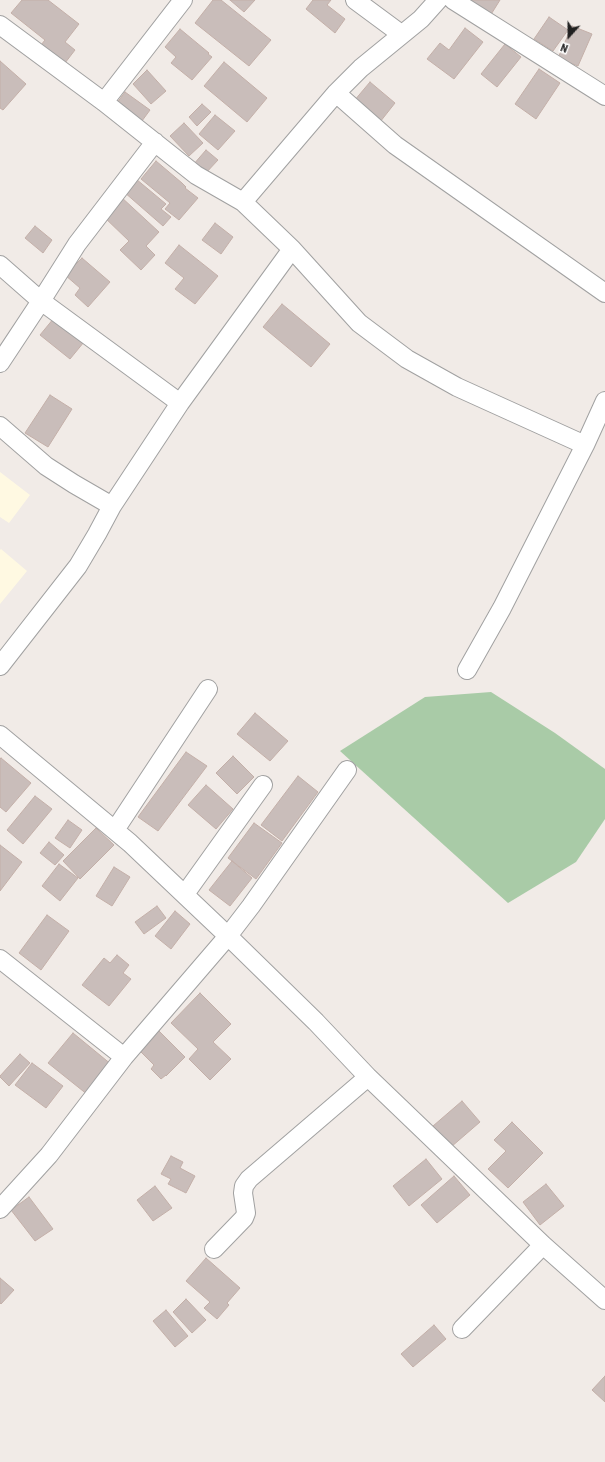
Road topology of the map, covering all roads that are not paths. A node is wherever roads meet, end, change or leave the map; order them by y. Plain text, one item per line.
1 (183, 0) edge
2 (355, 0) edge
3 (438, 0) edge
4 (453, 0) edge
5 (0, 25) edge
6 (401, 34) junction
7 (336, 93) junction
8 (605, 96) edge
9 (104, 102) junction
10 (155, 142) junction
11 (243, 202) junction
12 (292, 249) junction
13 (0, 265) edge
14 (605, 293) edge
15 (41, 301) junction
16 (0, 363) edge
17 (605, 401) edge
18 (180, 403) junction
19 (0, 426) edge
20 (586, 445) junction
21 (112, 506) junction
22 (0, 666) edge
23 (467, 670) dead end
24 (208, 689) dead end
25 (0, 735) edge
26 (347, 770) dead end
27 (263, 785) dead end
28 (115, 830) junction
29 (185, 894) junction
30 (228, 936) junction
31 (0, 959) edge
32 (124, 1057) junction
33 (368, 1077) junction
34 (0, 1209) edge
35 (542, 1245) junction
36 (214, 1249) dead end
37 (605, 1300) edge
38 (462, 1329) dead end

1 - 9 street
2 - 6 street
3 - 6 street
4 - 8 street
5 - 9 street
6 - 7 street
7 - 11 street
7 - 14 street
9 - 10 street
10 - 11 street
10 - 15 street
11 - 12 street
12 - 18 street
12 - 20 street
13 - 15 street
15 - 16 street
15 - 18 street
17 - 20 street
18 - 21 street
19 - 21 street
20 - 23 street
21 - 22 street
24 - 28 street
25 - 28 street
26 - 30 street
27 - 29 street
28 - 29 street
29 - 30 street
30 - 32 street
30 - 33 street
31 - 32 street
32 - 34 street
33 - 35 street
33 - 36 street
35 - 37 street
35 - 38 street

